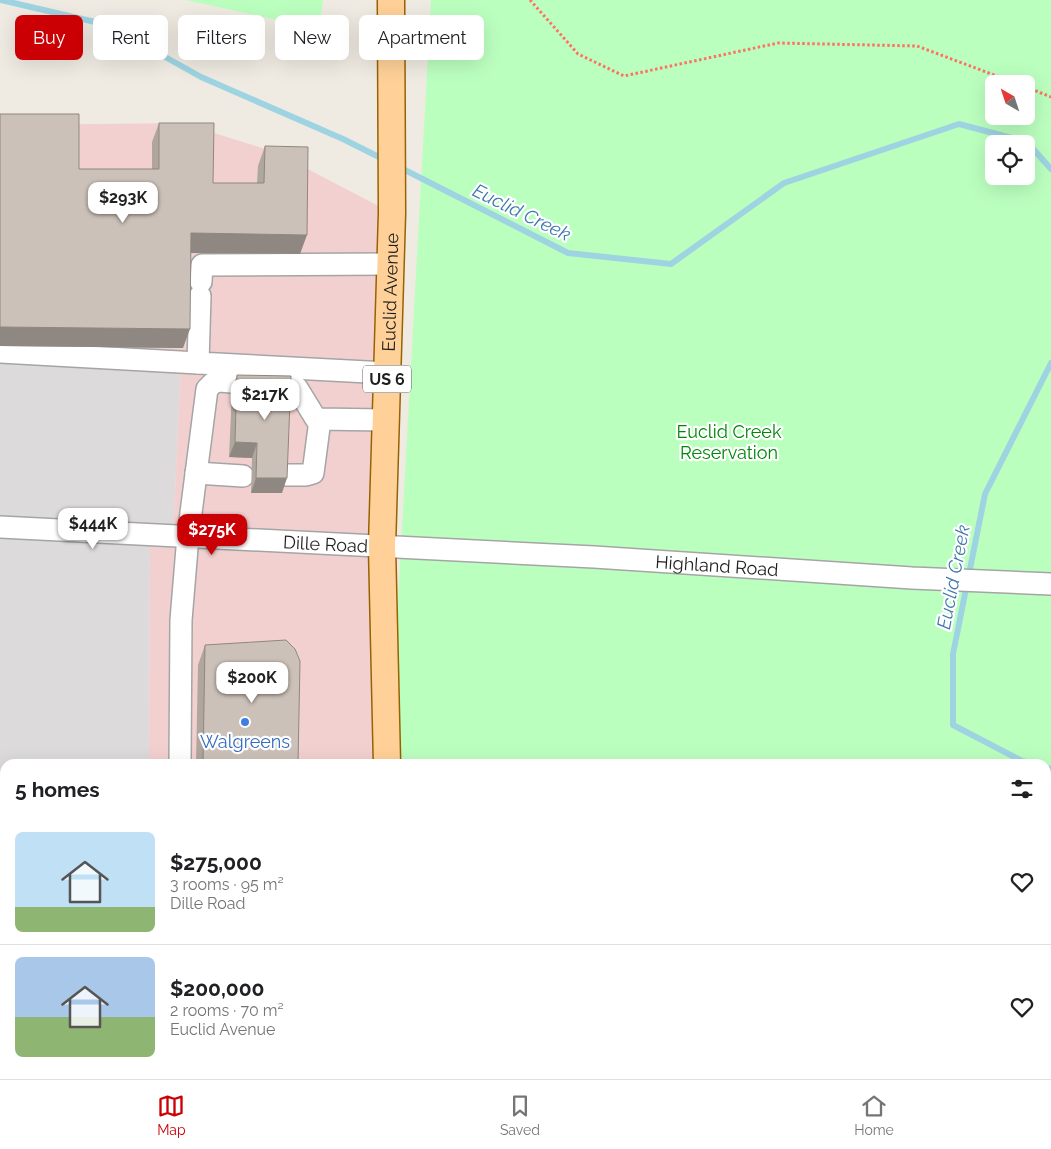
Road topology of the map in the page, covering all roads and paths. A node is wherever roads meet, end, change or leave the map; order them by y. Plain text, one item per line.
1 (391, 0) edge
2 (530, 0) edge
3 (994, 75) edge
4 (1035, 91) edge
5 (1051, 97) edge
6 (391, 264) junction
7 (0, 352) edge
8 (198, 363) junction
9 (387, 373) junction
10 (320, 420) junction
11 (386, 420) junction
12 (196, 473) junction
13 (286, 475) edge
14 (243, 476) dead end
15 (0, 527) edge
16 (188, 536) junction
17 (382, 546) junction
18 (1048, 583) edge
19 (180, 759) edge
20 (387, 759) edge

1 - 6 main road, Euclid Avenue / US 6
2 - 3 path
4 - 5 path
6 - 8 street
6 - 9 main road, Euclid Avenue / US 6
7 - 8 street
8 - 9 street
9 - 11 main road, Euclid Avenue / US 6
10 - 11 street
10 - 12 street
10 - 13 street
11 - 17 main road, Euclid Avenue / US 6
12 - 14 street
12 - 16 street
15 - 16 street, Dille Road
16 - 17 street, Dille Road
16 - 19 street
17 - 18 street, Highland Road
17 - 20 main road, Euclid Avenue / US 6

